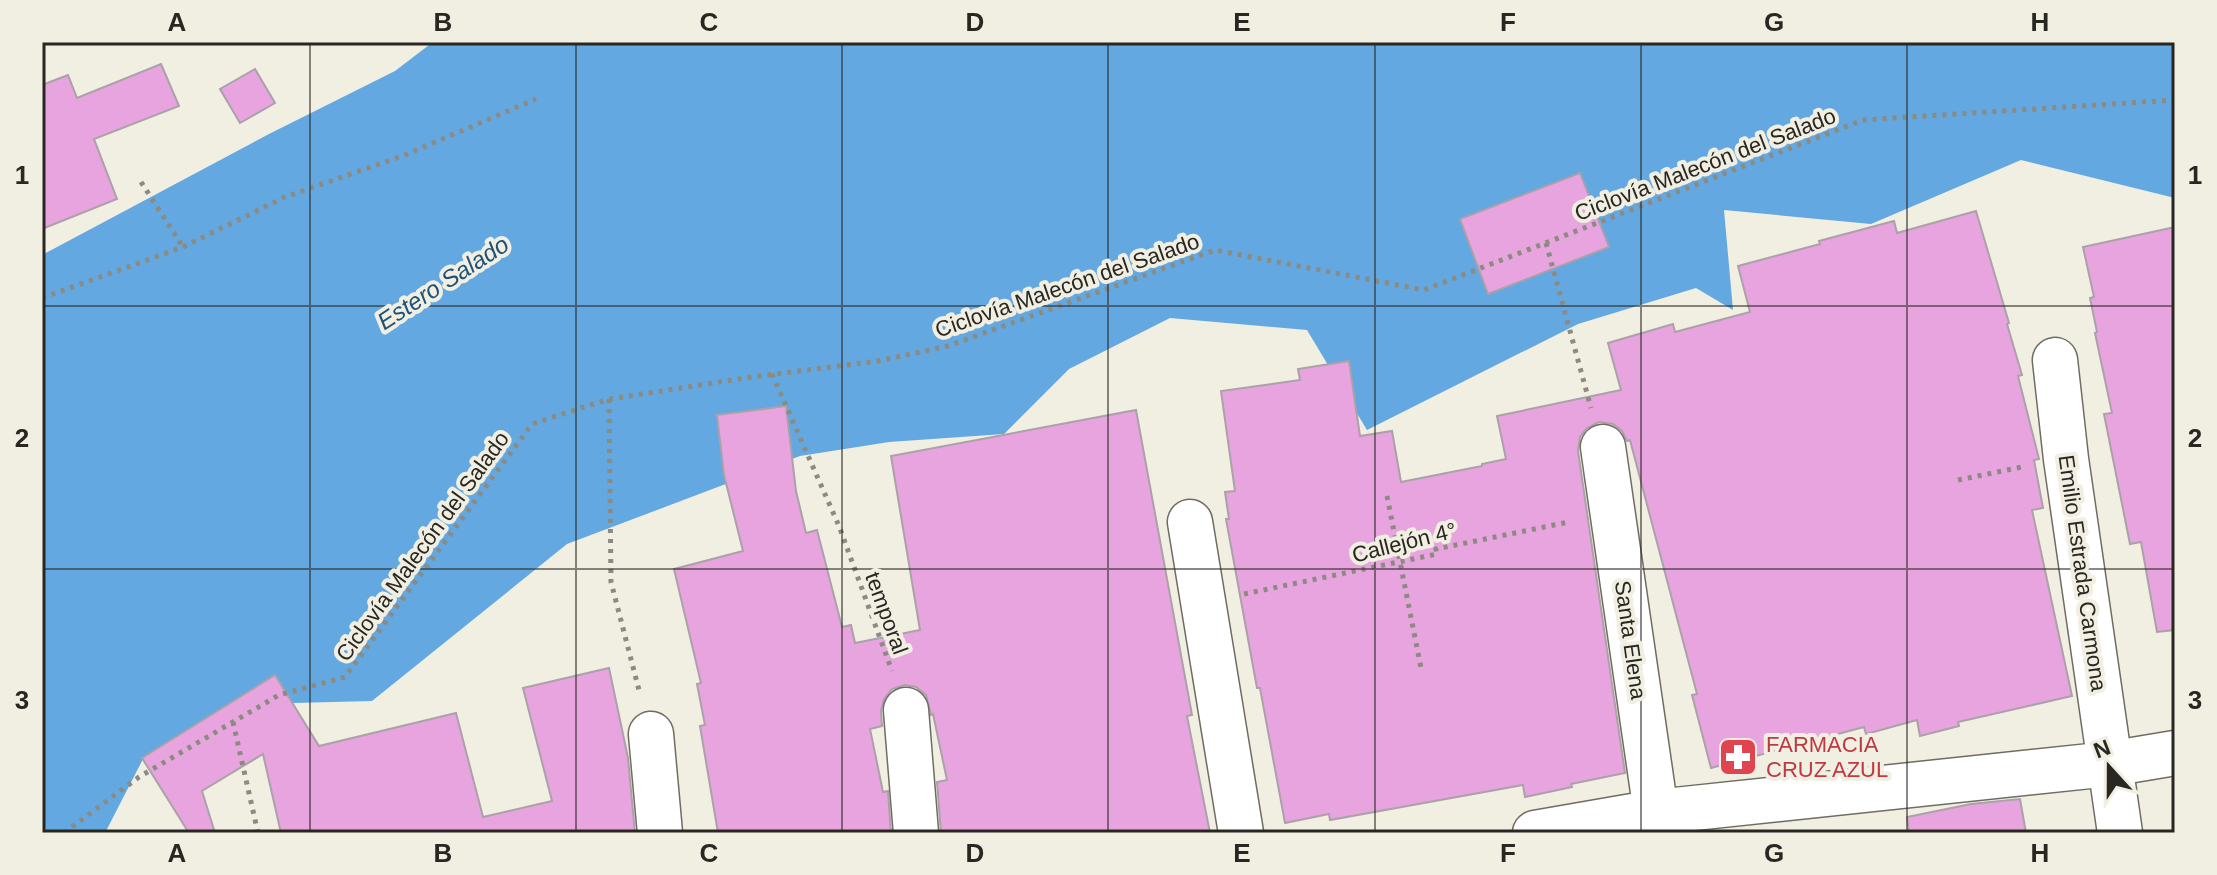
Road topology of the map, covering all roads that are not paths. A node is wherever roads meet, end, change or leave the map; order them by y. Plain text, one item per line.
1 (2055, 360) dead end
2 (1597, 428) road end
3 (1190, 522) dead end
4 (906, 710) road end
5 (651, 734) road end
6 (2175, 753) edge
7 (2109, 764) junction
8 (1657, 823) edge
9 (660, 833) edge
10 (916, 833) edge
11 (1241, 833) edge
12 (1535, 833) edge
13 (2120, 833) edge

1 - 7 street, Emilio Estrada Carmona
2 - 8 street, Santa Elena
3 - 11 street
4 - 10 street
5 - 9 street
6 - 7 street
7 - 8 street
7 - 13 street, Emilio Estrada Carmona
8 - 12 street

